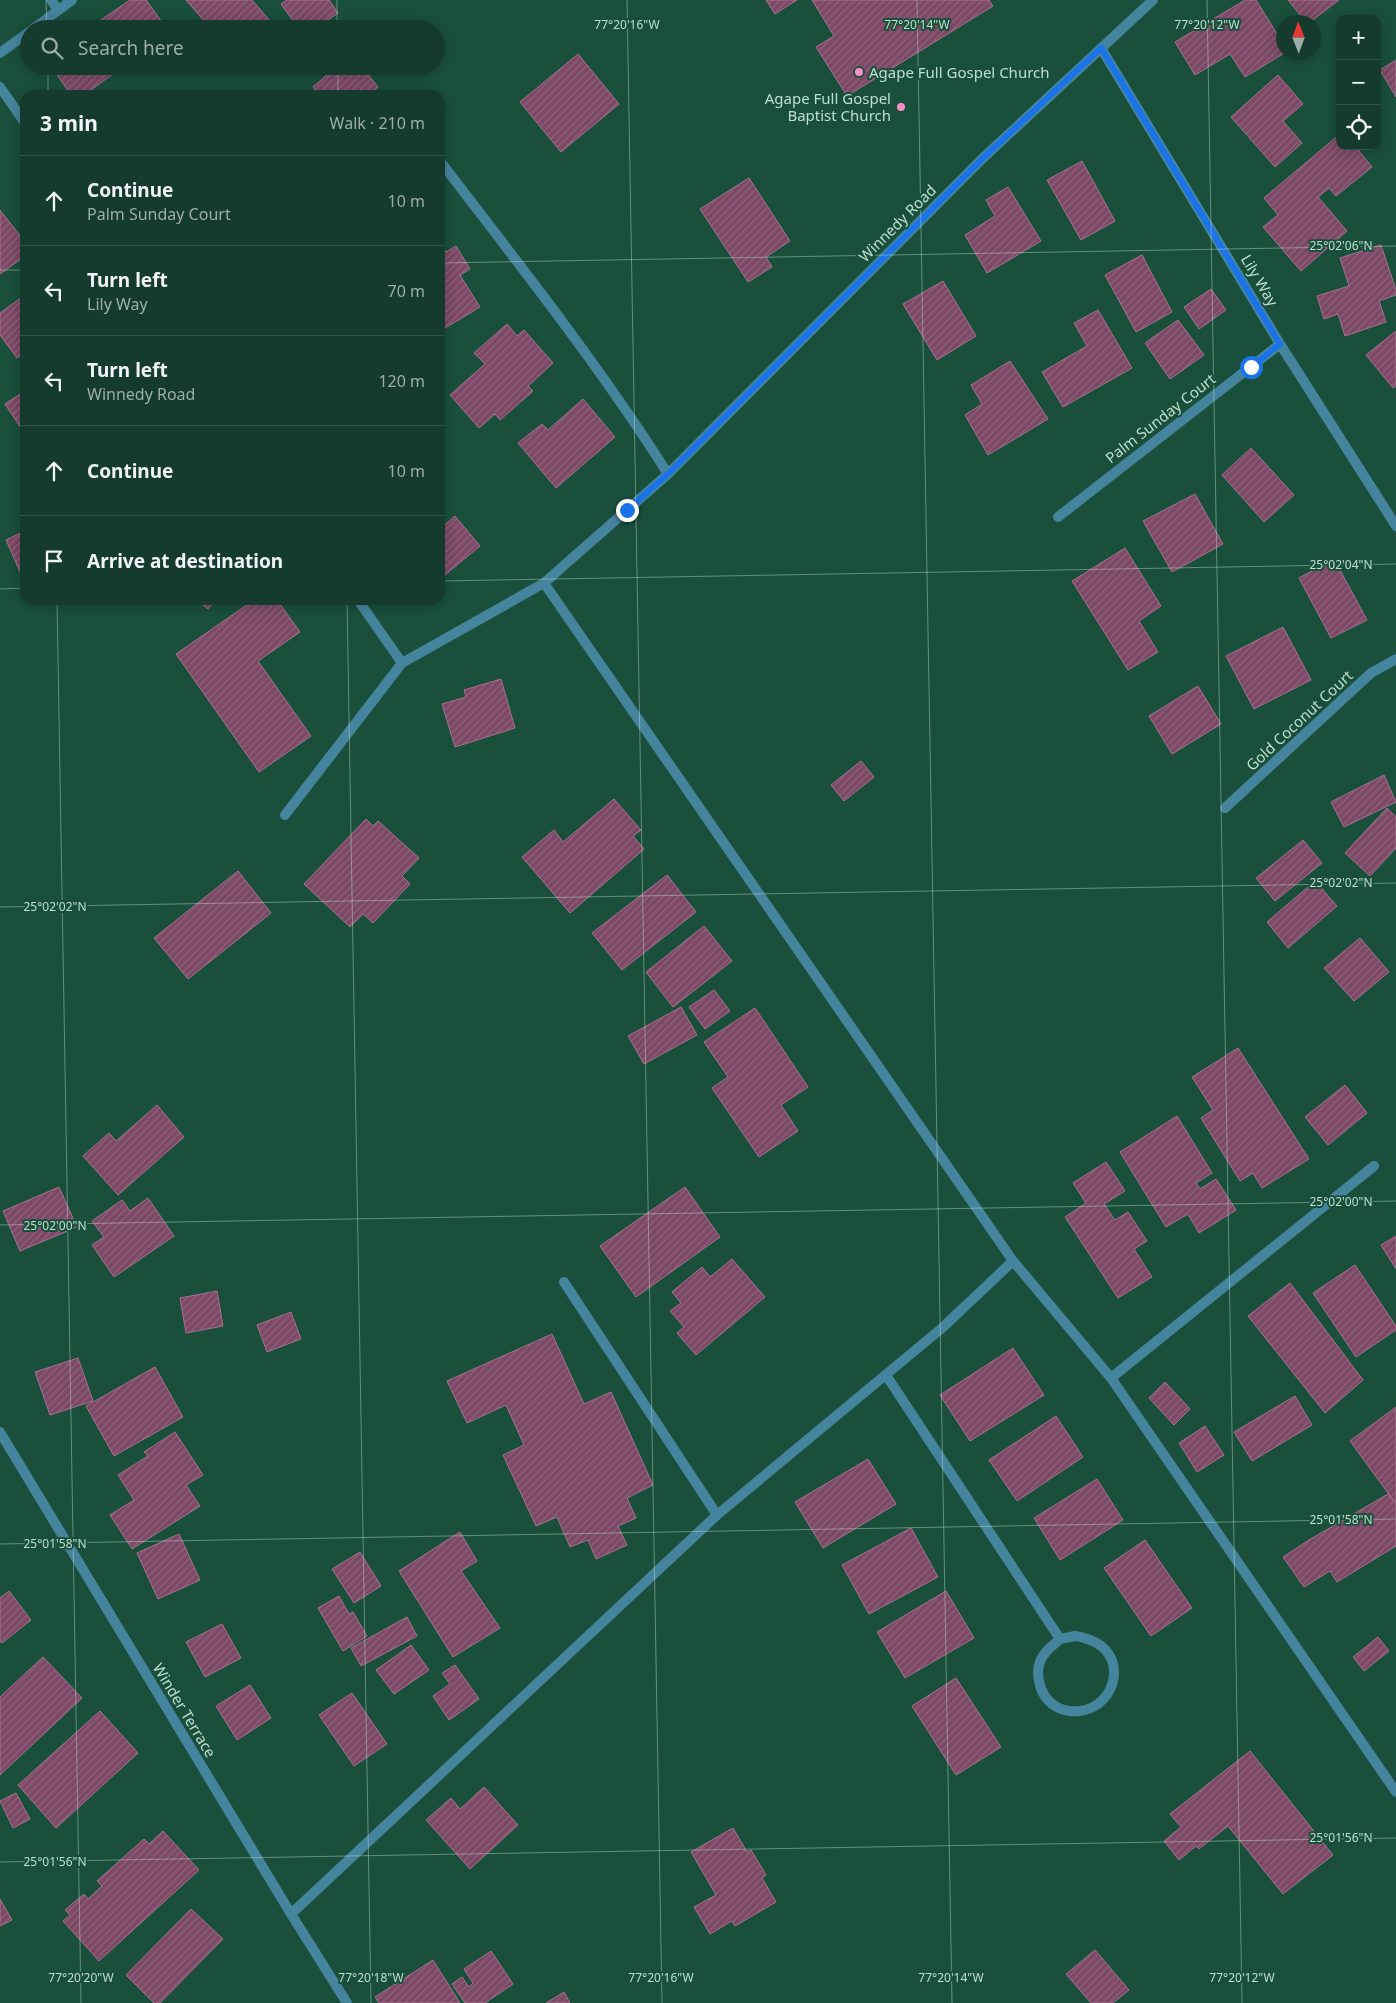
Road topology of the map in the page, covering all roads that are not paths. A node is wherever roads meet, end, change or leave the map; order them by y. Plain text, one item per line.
1 (50, 0) edge
2 (72, 0) edge
3 (1153, 0) edge
4 (58, 10) junction
5 (45, 20) edge
6 (20, 39) edge
7 (1101, 48) junction
8 (0, 53) edge
9 (0, 87) edge
10 (20, 116) edge
11 (445, 168) edge
12 (1280, 344) junction
13 (668, 474) junction
14 (1058, 517) dead end
15 (1396, 526) edge
16 (544, 583) junction
17 (361, 605) edge
18 (1396, 659) edge
19 (402, 663) junction
20 (1225, 808) dead end
21 (285, 815) dead end
22 (1374, 1166) dead end
23 (1013, 1261) junction
24 (564, 1282) dead end
25 (886, 1375) junction
26 (1111, 1378) junction
27 (0, 1432) edge
28 (717, 1515) junction
29 (1060, 1639) junction
30 (1396, 1792) edge
31 (291, 1914) junction
32 (347, 2003) edge

1 - 4 street
2 - 4 street
3 - 7 street, Winnedy Road
4 - 5 street
6 - 8 street
7 - 12 street, Lily Way
7 - 13 street, Winnedy Road
9 - 10 street
11 - 13 street
12 - 14 street, Palm Sunday Court
12 - 15 street, Lily Way
13 - 16 street, Winnedy Road
16 - 19 street, Winnedy Road
16 - 23 street
17 - 19 street
18 - 20 street, Gold Coconut Court
19 - 21 street
22 - 26 street
23 - 25 street
23 - 26 street
24 - 28 street
25 - 28 street
25 - 29 street
26 - 30 street
27 - 31 street, Winder Terrace
28 - 31 street
29 - 29 street
31 - 32 street, Winder Terrace

